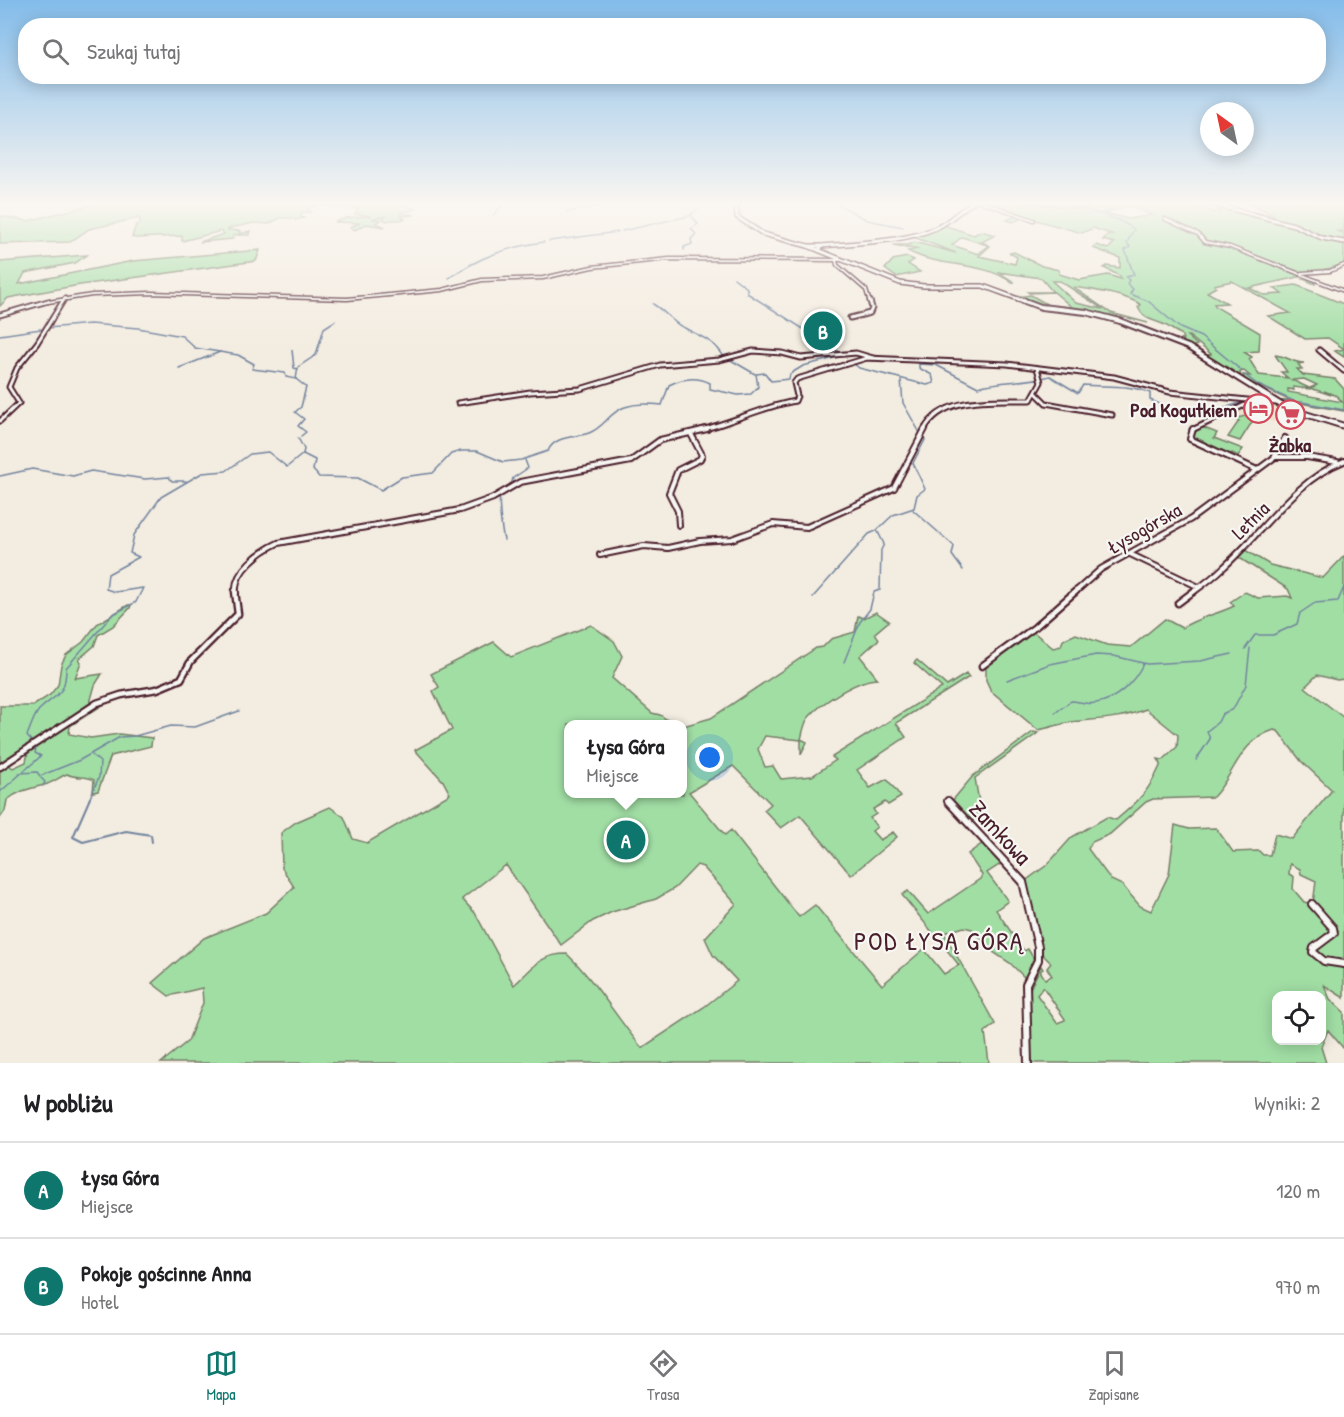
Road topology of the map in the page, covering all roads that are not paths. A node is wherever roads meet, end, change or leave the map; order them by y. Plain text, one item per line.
1 (826, 252) edge
2 (1244, 252) edge
3 (838, 260) junction
4 (1344, 265) edge
5 (1301, 273) junction
6 (1344, 291) edge
7 (65, 298) junction
8 (0, 315) edge
9 (850, 318) dead end
10 (1319, 350) dead end
11 (873, 358) junction
12 (1037, 368) junction
13 (1344, 371) edge
14 (1036, 393) junction
15 (1248, 401) junction
16 (1276, 402) junction
17 (458, 403) dead end
18 (1112, 415) dead end
19 (0, 421) edge
20 (1344, 426) edge
21 (691, 434) junction
22 (1285, 438) dead end
23 (1275, 457) junction
24 (1344, 461) edge
25 (1337, 462) junction
26 (1257, 470) junction
27 (679, 525) dead end
28 (1129, 554) junction
29 (600, 555) dead end
30 (1199, 587) junction
31 (1178, 603) dead end
32 (982, 666) dead end
33 (0, 767) edge
34 (948, 801) dead end
35 (1312, 904) dead end
36 (1344, 964) edge
37 (1028, 1063) edge

1 - 3 main road
2 - 5 street
3 - 7 street
3 - 9 street
3 - 16 main road
4 - 5 street
5 - 6 street
7 - 8 street
7 - 19 street
10 - 13 street
11 - 12 street
11 - 17 street
11 - 21 street
12 - 14 street
12 - 15 street
14 - 18 street
14 - 29 street
15 - 16 street
15 - 26 street
16 - 20 main road
21 - 27 street
21 - 33 street
22 - 23 street
23 - 25 street
23 - 26 street, Łysogórska
24 - 25 street, Letnia
25 - 30 street, Letnia
26 - 28 street, Łysogórska
28 - 30 street
28 - 32 street, Łysogórska
30 - 31 street, Letnia
34 - 37 street, Zamkowa
35 - 36 street

